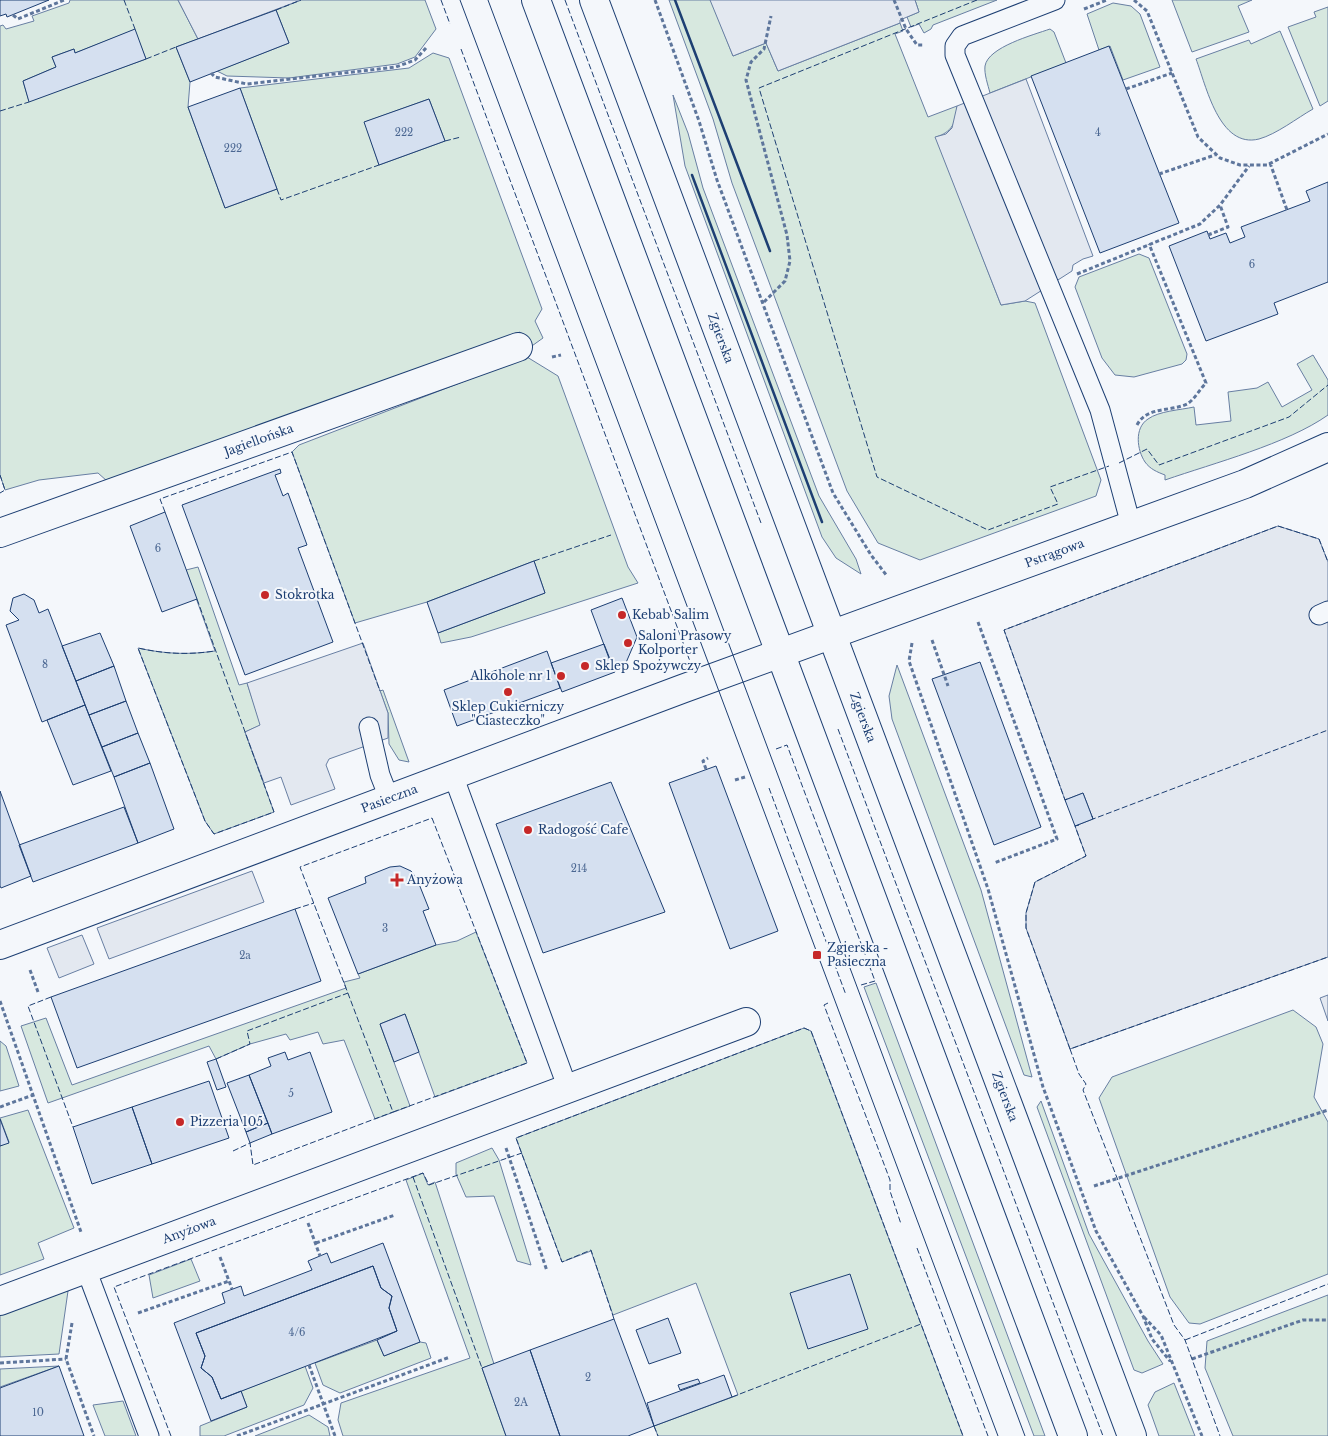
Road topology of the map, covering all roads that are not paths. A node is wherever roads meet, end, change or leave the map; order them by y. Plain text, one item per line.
1 (536, 0) edge
2 (594, 0) edge
3 (1055, 0) edge
4 (518, 347) dead end
5 (1327, 449) edge
6 (1131, 525) junction
7 (0, 533) edge
8 (832, 634) junction
9 (780, 653) junction
10 (368, 727) dead end
11 (453, 775) junction
12 (388, 798) junction
13 (0, 945) edge
14 (746, 1022) dead end
15 (568, 1089) junction
16 (86, 1269) junction
17 (0, 1301) edge
18 (149, 1436) edge
19 (1073, 1436) edge
20 (1132, 1436) edge

1 - 9 main road
2 - 8 main road, Zgierska
3 - 6 lane
4 - 7 main road, Jagiellońska
5 - 6 main road, Pstrągowa
6 - 8 main road, Pstrągowa
8 - 9 main road, Pstrągowa
8 - 20 main road, Zgierska
9 - 11 main road, Pasieczna
9 - 19 main road
10 - 12 lane
11 - 12 main road, Pasieczna
11 - 15 lane
12 - 13 main road, Pasieczna
14 - 15 main road, Anyżowa
15 - 16 main road, Anyżowa
16 - 17 main road, Anyżowa
16 - 18 lane

